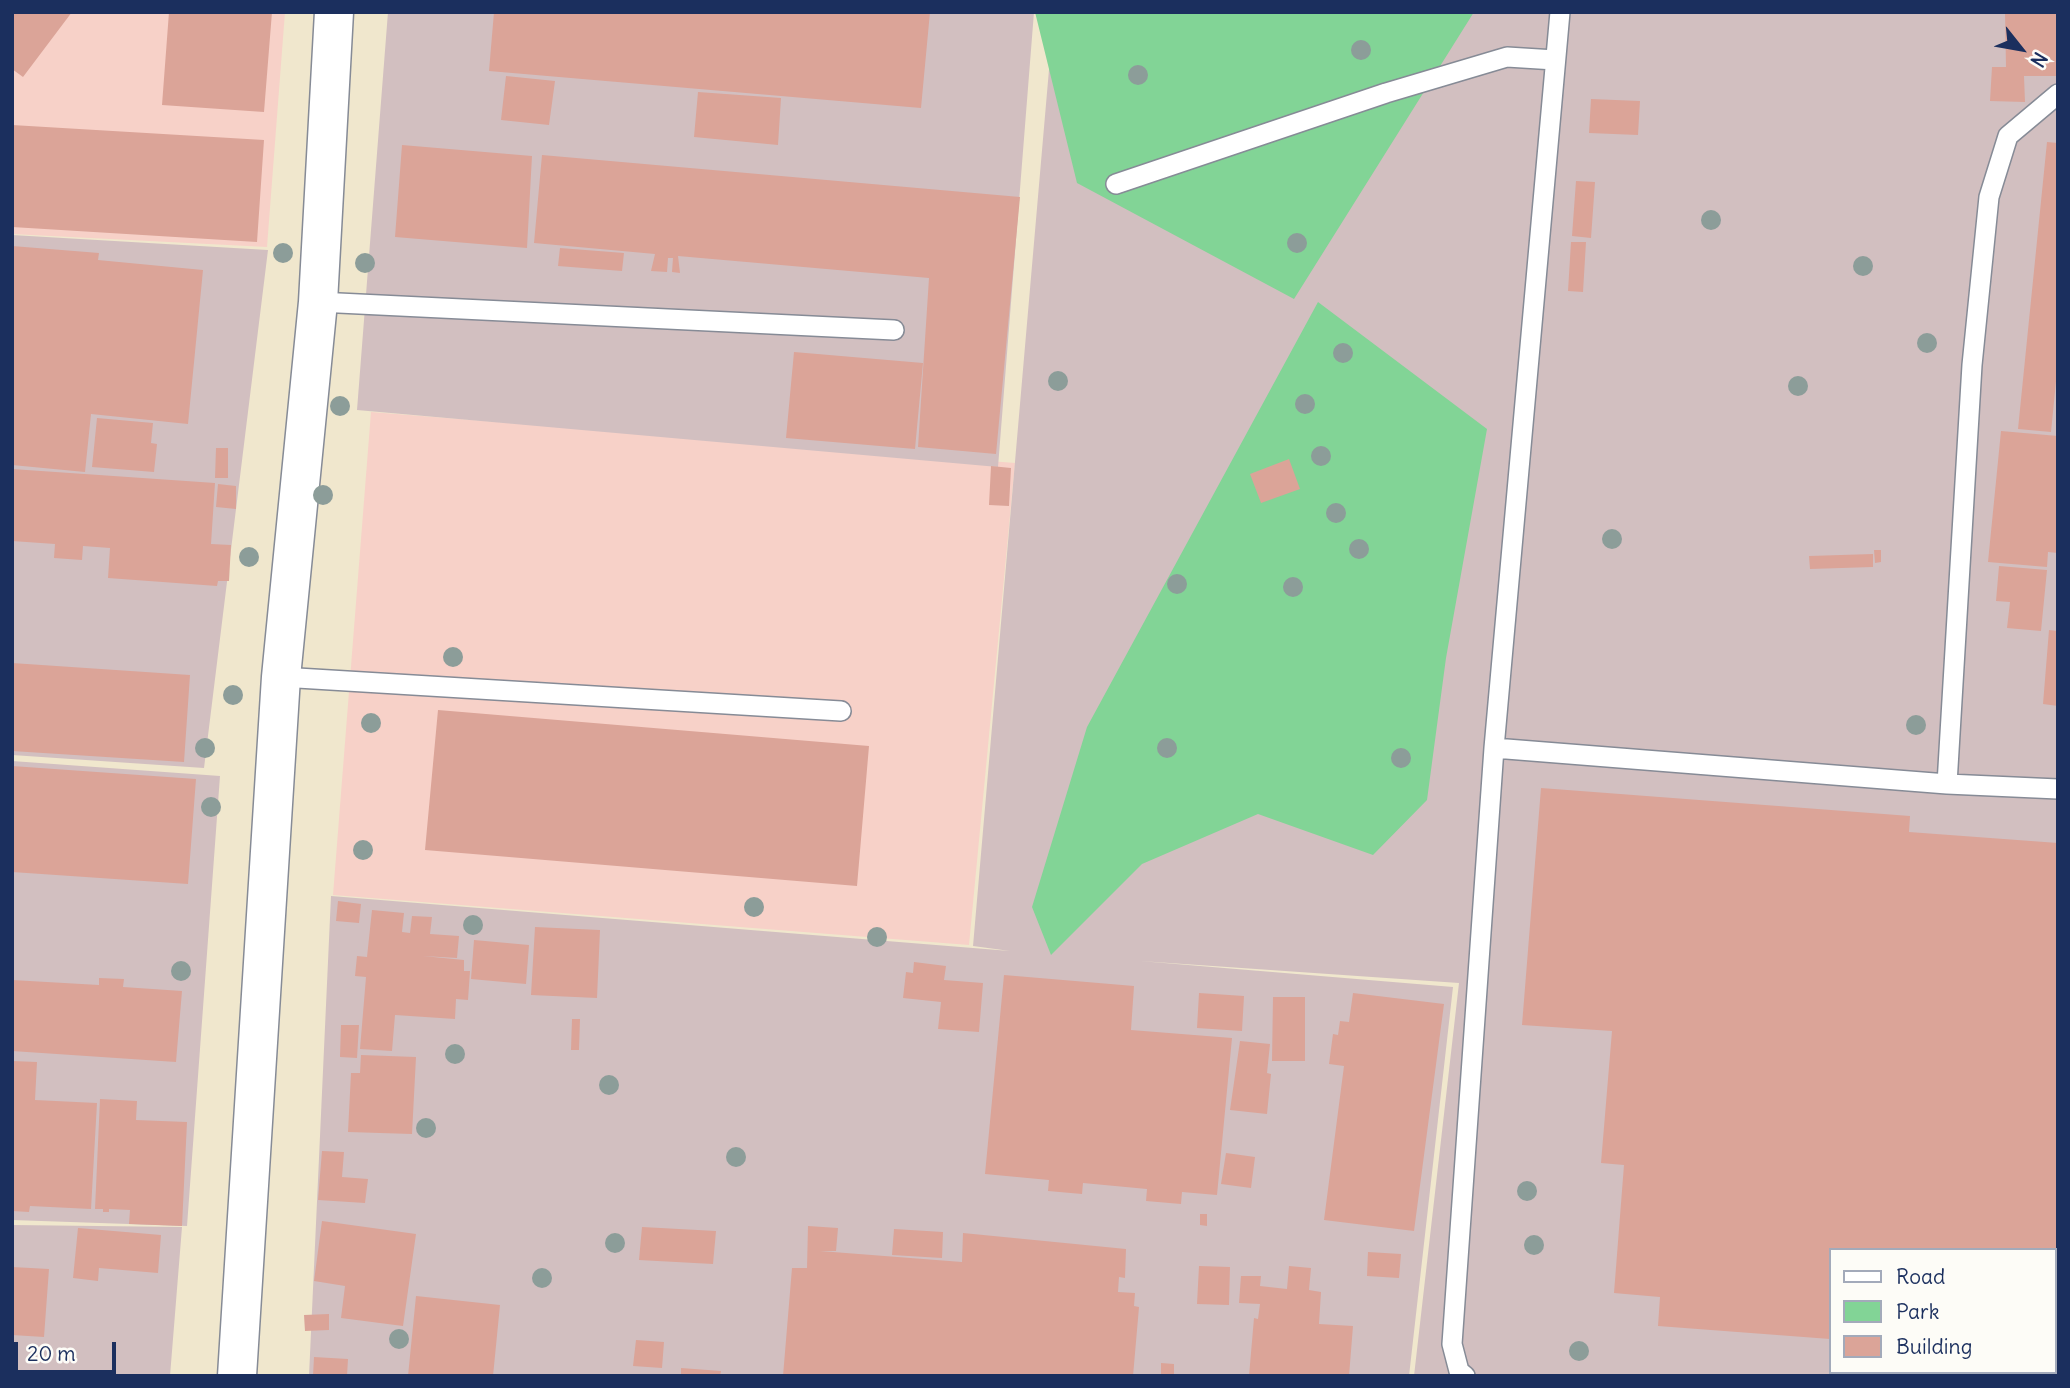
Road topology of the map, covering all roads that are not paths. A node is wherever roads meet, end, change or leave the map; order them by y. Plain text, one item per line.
1 (334, 12) edge
2 (1560, 12) edge
3 (1556, 60) junction
4 (2058, 94) edge
5 (1116, 184) dead end
6 (318, 302) junction
7 (894, 330) dead end
8 (281, 677) junction
9 (841, 711) dead end
10 (1494, 748) junction
11 (1947, 784) junction
12 (2058, 789) edge
13 (237, 1376) edge
14 (1465, 1376) edge

1 - 6 street
2 - 3 lane
3 - 5 lane
3 - 10 lane
4 - 11 lane
6 - 7 lane
6 - 8 street
8 - 9 lane
8 - 13 street
10 - 11 lane
10 - 14 lane
11 - 12 lane

